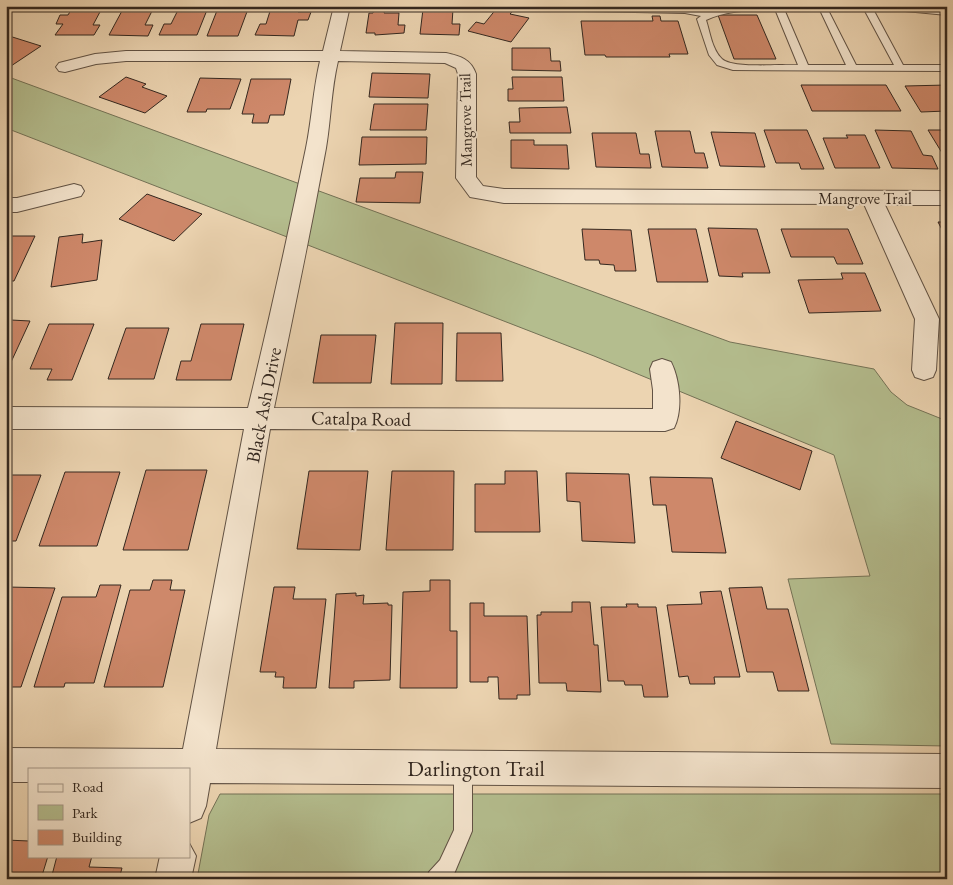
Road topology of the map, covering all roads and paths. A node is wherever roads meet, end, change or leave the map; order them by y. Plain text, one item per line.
1 (342, 6) edge
2 (580, 6) edge
3 (867, 7) edge
4 (779, 8) junction
5 (823, 8) junction
6 (947, 13) edge
7 (708, 14) junction
8 (331, 56) junction
9 (65, 67) dead end
10 (804, 67) junction
11 (852, 67) junction
12 (900, 67) junction
13 (947, 68) edge
14 (74, 192) dead end
15 (947, 198) edge
16 (872, 199) junction
17 (6, 205) edge
18 (662, 369) dead end
19 (924, 370) dead end
20 (259, 417) junction
21 (6, 418) edge
22 (6, 765) edge
23 (198, 766) junction
24 (463, 768) junction
25 (947, 771) edge
26 (190, 802) edge
27 (178, 858) edge
28 (173, 879) edge
29 (436, 879) edge

1 - 8 street, Black Ash Drive
2 - 7 lane
3 - 5 lane
3 - 6 lane
3 - 12 lane
4 - 5 lane
4 - 7 lane
4 - 10 lane
5 - 11 lane
7 - 10 lane
8 - 9 street, Mangrove Trail
8 - 16 street, Mangrove Trail
8 - 20 street, Black Ash Drive
10 - 11 lane
11 - 12 lane
12 - 13 lane
14 - 17 street
15 - 16 street, Mangrove Trail
16 - 19 street
18 - 20 street, Catalpa Road
20 - 21 street, Catalpa Road
20 - 23 street, Black Ash Drive
22 - 23 street, Darlington Trail
23 - 24 street, Darlington Trail
23 - 26 street, Black Ash Drive
24 - 25 street, Darlington Trail
24 - 29 lane
27 - 28 street

